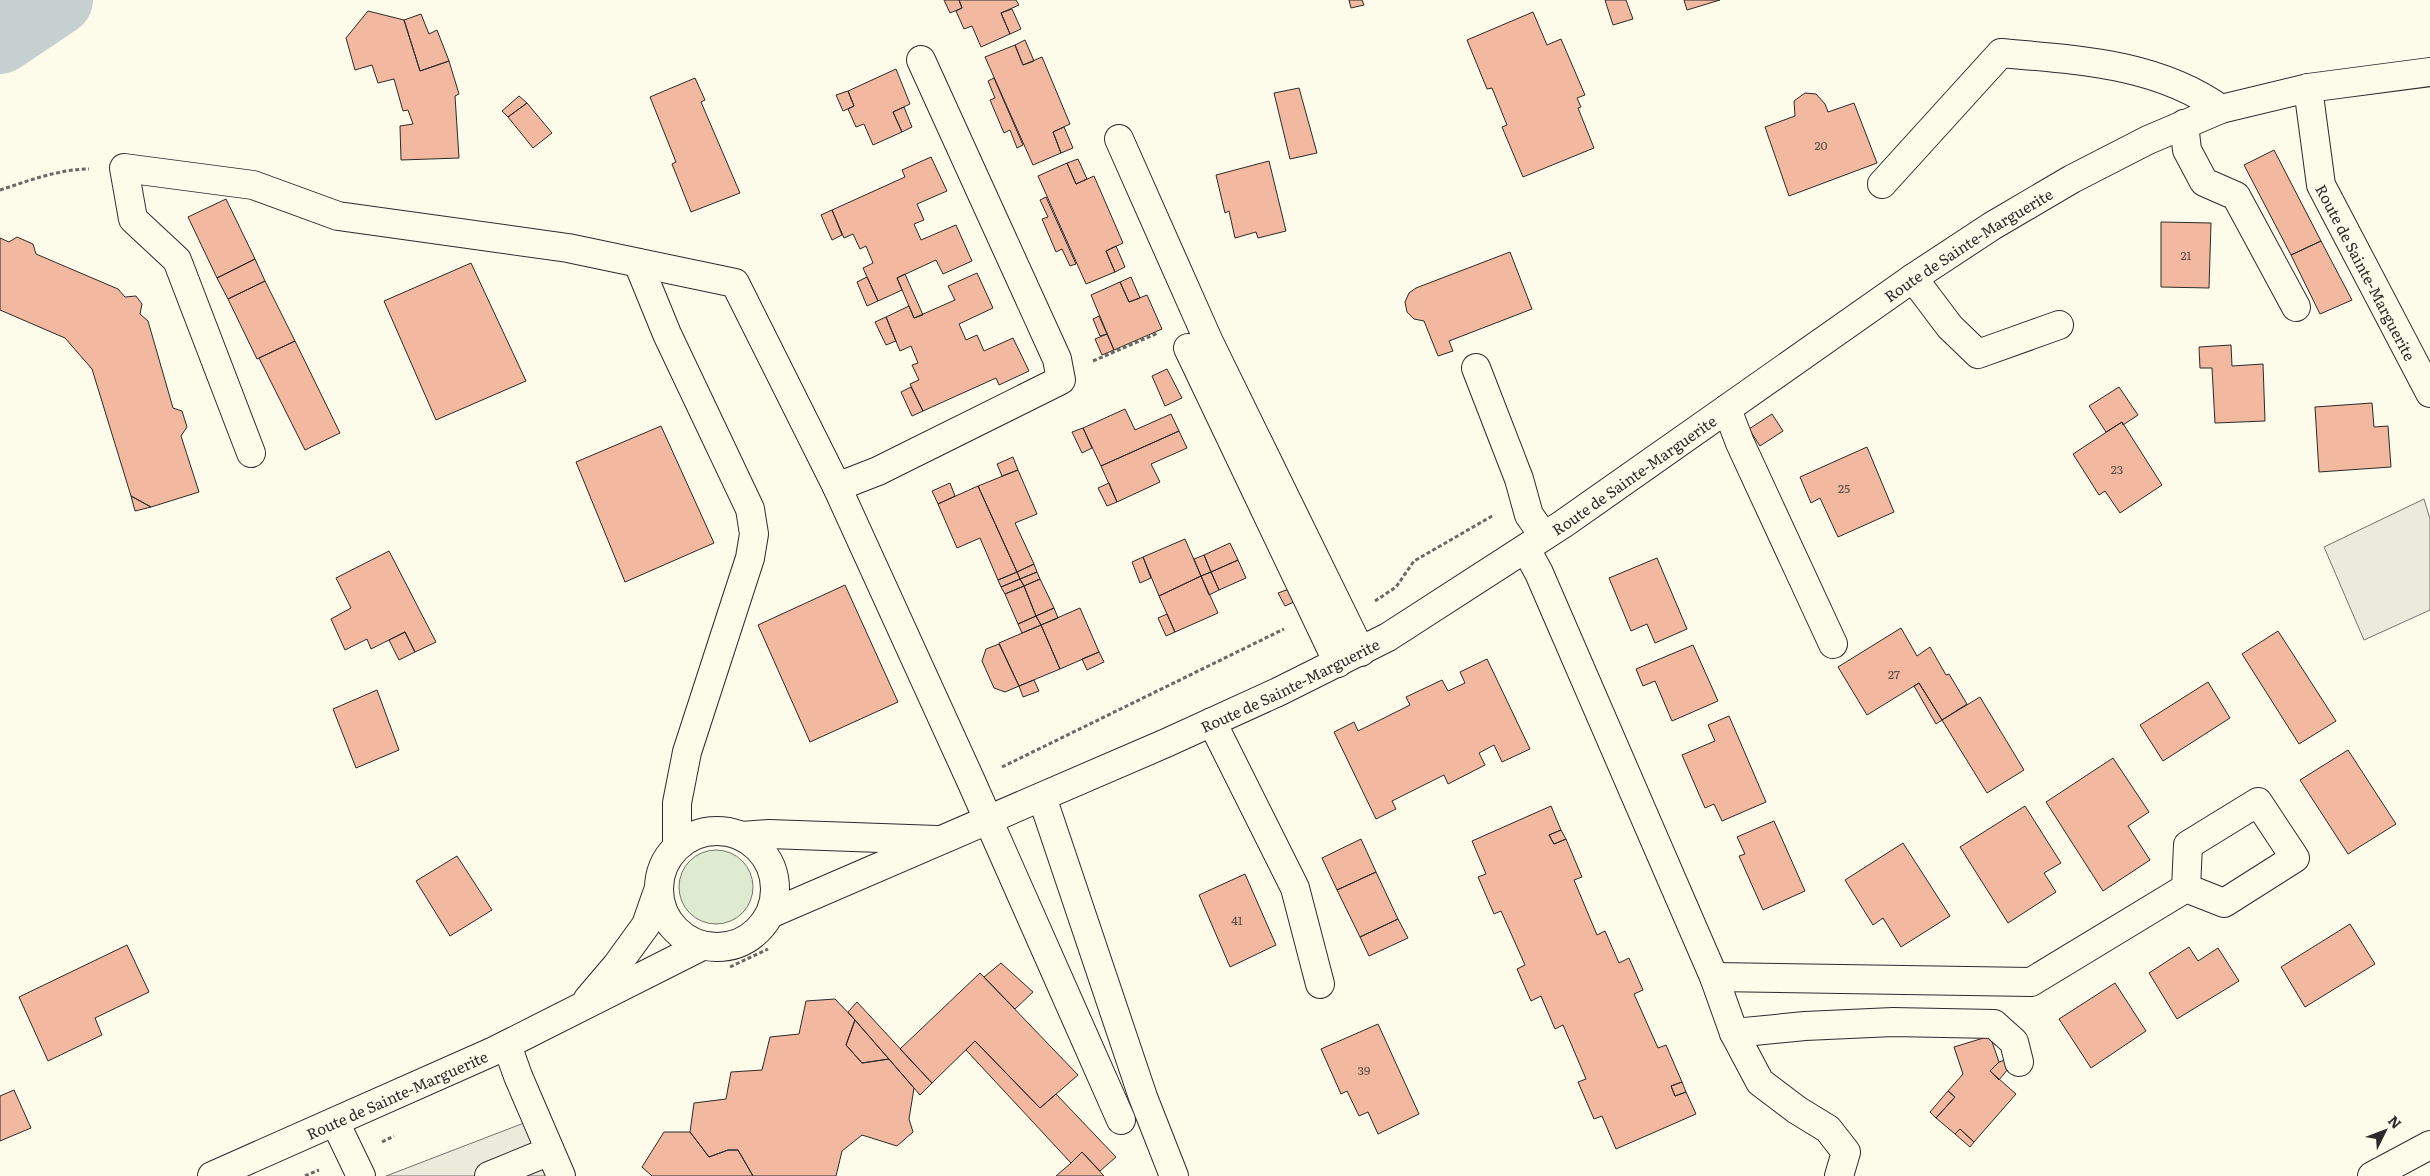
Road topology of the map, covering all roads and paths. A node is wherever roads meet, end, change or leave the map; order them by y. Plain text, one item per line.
1 (921, 60) dead end
2 (2430, 72) edge
3 (2308, 88) junction
4 (2221, 109) junction
5 (2184, 124) junction
6 (1119, 140) dead end
7 (124, 168) junction
8 (1882, 184) dead end
9 (0, 190) edge
10 (638, 263) junction
11 (1913, 278) junction
12 (2296, 306) dead end
13 (2059, 324) dead end
14 (1188, 348) joint
15 (1057, 359) junction
16 (1476, 368) dead end
17 (2430, 393) edge
18 (1727, 409) junction
19 (251, 453) dead end
20 (837, 487) junction
21 (1535, 543) junction
22 (1396, 587) dead end
23 (1318, 621) junction
24 (1344, 621) junction
25 (1833, 644) dead end
26 (1349, 657) junction
27 (1212, 722) junction
28 (972, 781) junction
29 (1042, 797) junction
30 (989, 821) junction
31 (741, 836) junction
32 (944, 840) junction
33 (677, 846) junction
34 (659, 888) junction
35 (2186, 888) dead end
36 (770, 914) junction
37 (702, 946) junction
38 (1714, 977) junction
39 (1320, 984) dead end
40 (580, 1007) junction
41 (1734, 1033) junction
42 (507, 1045) junction
43 (2019, 1062) dead end
44 (1121, 1120) dead end
45 (335, 1122) junction
46 (2430, 1145) edge
47 (550, 1151) junction
48 (212, 1176) edge
49 (361, 1176) edge
50 (489, 1176) edge
51 (561, 1176) edge
52 (1174, 1176) edge
53 (1839, 1176) edge
54 (2372, 1176) edge

1 - 15 street
2 - 3 street, Route de Sainte-Marguerite
3 - 4 street, Route de Sainte-Marguerite
3 - 17 street, Route de Sainte-Marguerite
4 - 5 street, Route de Sainte-Marguerite
4 - 8 street
5 - 11 street, Route de Sainte-Marguerite
5 - 12 street
6 - 24 street
7 - 9 path
7 - 10 street
7 - 19 street
10 - 20 street
10 - 33 street
11 - 13 street
11 - 18 street, Route de Sainte-Marguerite
14 - 15 path
14 - 23 street
15 - 20 street
16 - 21 street
18 - 21 street, Route de Sainte-Marguerite
18 - 25 street
20 - 28 street
21 - 26 street, Route de Sainte-Marguerite
21 - 38 street
22 - 24 path
23 - 26 street
23 - 28 path
24 - 26 street
26 - 27 street, Route de Sainte-Marguerite
27 - 29 street, Route de Sainte-Marguerite
27 - 39 street
28 - 30 street
29 - 30 street, Route de Sainte-Marguerite
29 - 52 street
30 - 32 street, Route de Sainte-Marguerite
30 - 44 street
31 - 32 street, Route de Sainte-Marguerite
31 - 33 street
31 - 36 street
32 - 36 street, Route de Sainte-Marguerite
33 - 34 street
34 - 37 street
34 - 40 street, Route de Sainte-Marguerite
35 - 38 street
36 - 37 street
37 - 40 street, Route de Sainte-Marguerite
38 - 41 street
40 - 42 street, Route de Sainte-Marguerite
41 - 43 street
41 - 53 street
42 - 45 street, Route de Sainte-Marguerite
42 - 47 street
45 - 48 street, Route de Sainte-Marguerite
45 - 49 street
46 - 54 street
47 - 50 street
47 - 51 street

